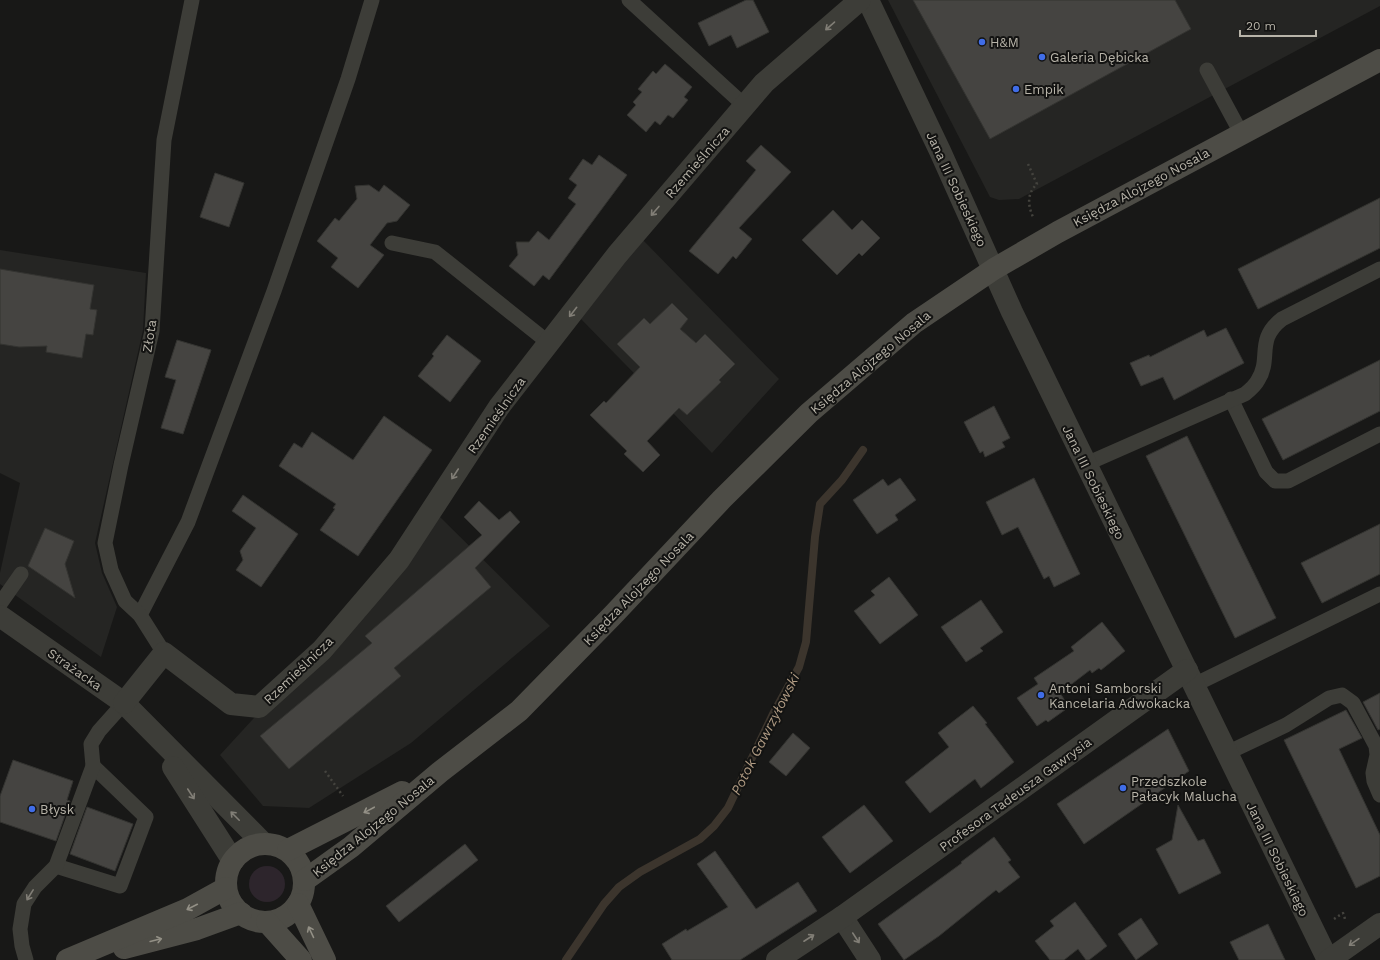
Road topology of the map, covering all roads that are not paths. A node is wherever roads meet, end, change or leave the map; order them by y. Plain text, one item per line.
1 (192, 0) edge
2 (372, 0) edge
3 (630, 0) edge
4 (860, 0) edge
5 (868, 0) edge
6 (1380, 60) edge
7 (1207, 70) dead end
8 (745, 106) junction
9 (1241, 133) junction
10 (392, 243) dead end
11 (994, 269) junction
12 (1380, 269) edge
13 (549, 343) junction
14 (1231, 400) junction
15 (1380, 434) edge
16 (1086, 464) junction
17 (21, 574) dead end
18 (1380, 594) edge
19 (0, 604) edge
20 (140, 615) junction
21 (0, 616) edge
22 (164, 653) junction
23 (1191, 678) junction
24 (124, 703) junction
25 (147, 726) junction
26 (1227, 753) junction
27 (93, 766) junction
28 (440, 772) junction
29 (1380, 795) edge
30 (262, 843) junction
31 (288, 850) junction
32 (233, 861) junction
33 (56, 866) junction
34 (305, 880) junction
35 (226, 888) junction
36 (298, 904) junction
37 (241, 913) junction
38 (842, 917) junction
39 (267, 922) junction
40 (1380, 924) edge
41 (26, 960) edge
42 (67, 960) edge
43 (78, 960) edge
44 (301, 960) edge
45 (324, 960) edge
46 (777, 960) edge
47 (870, 960) edge
48 (1328, 960) edge

1 - 20 lane, Złota
2 - 20 lane
3 - 8 lane
4 -> 8 street, Rzemieślnicza
5 - 11 street, Jana III Sobieskiego
6 - 9 street, Księdza Alojzego Nosala
7 - 9 lane
8 -> 13 street, Rzemieślnicza
9 - 11 street, Księdza Alojzego Nosala
10 - 13 lane
11 - 16 street, Jana III Sobieskiego
11 - 28 street, Księdza Alojzego Nosala
12 - 14 lane
13 -> 22 street, Rzemieślnicza
14 - 15 lane
14 - 16 lane
16 - 23 street, Jana III Sobieskiego
17 - 19 lane
18 - 23 lane
20 - 22 lane, Złota
21 - 24 street, Strażacka
22 - 24 street
23 - 26 street, Jana III Sobieskiego
23 - 38 street, Profesora Tadeusza Gawrysia
24 - 25 street, Strażacka
24 - 27 lane
30 -> 25 street, Strażacka
25 -> 32 street, Strażacka
26 - 29 lane
26 - 48 street, Jana III Sobieskiego
27 - 33 lane
27 - 33 lane
28 -> 31 street, Księdza Alojzego Nosala
28 - 34 street, Księdza Alojzego Nosala
30 - 31 street
30 - 32 street
31 - 34 street
32 - 35 street
33 -> 41 lane
34 - 36 street
35 - 37 street
35 -> 42 street
36 - 39 street
45 -> 36 street
37 - 39 street
43 -> 37 street
46 -> 38 street, Profesora Tadeusza Gawrysia
38 -> 47 street
39 - 44 street
40 -> 48 street

